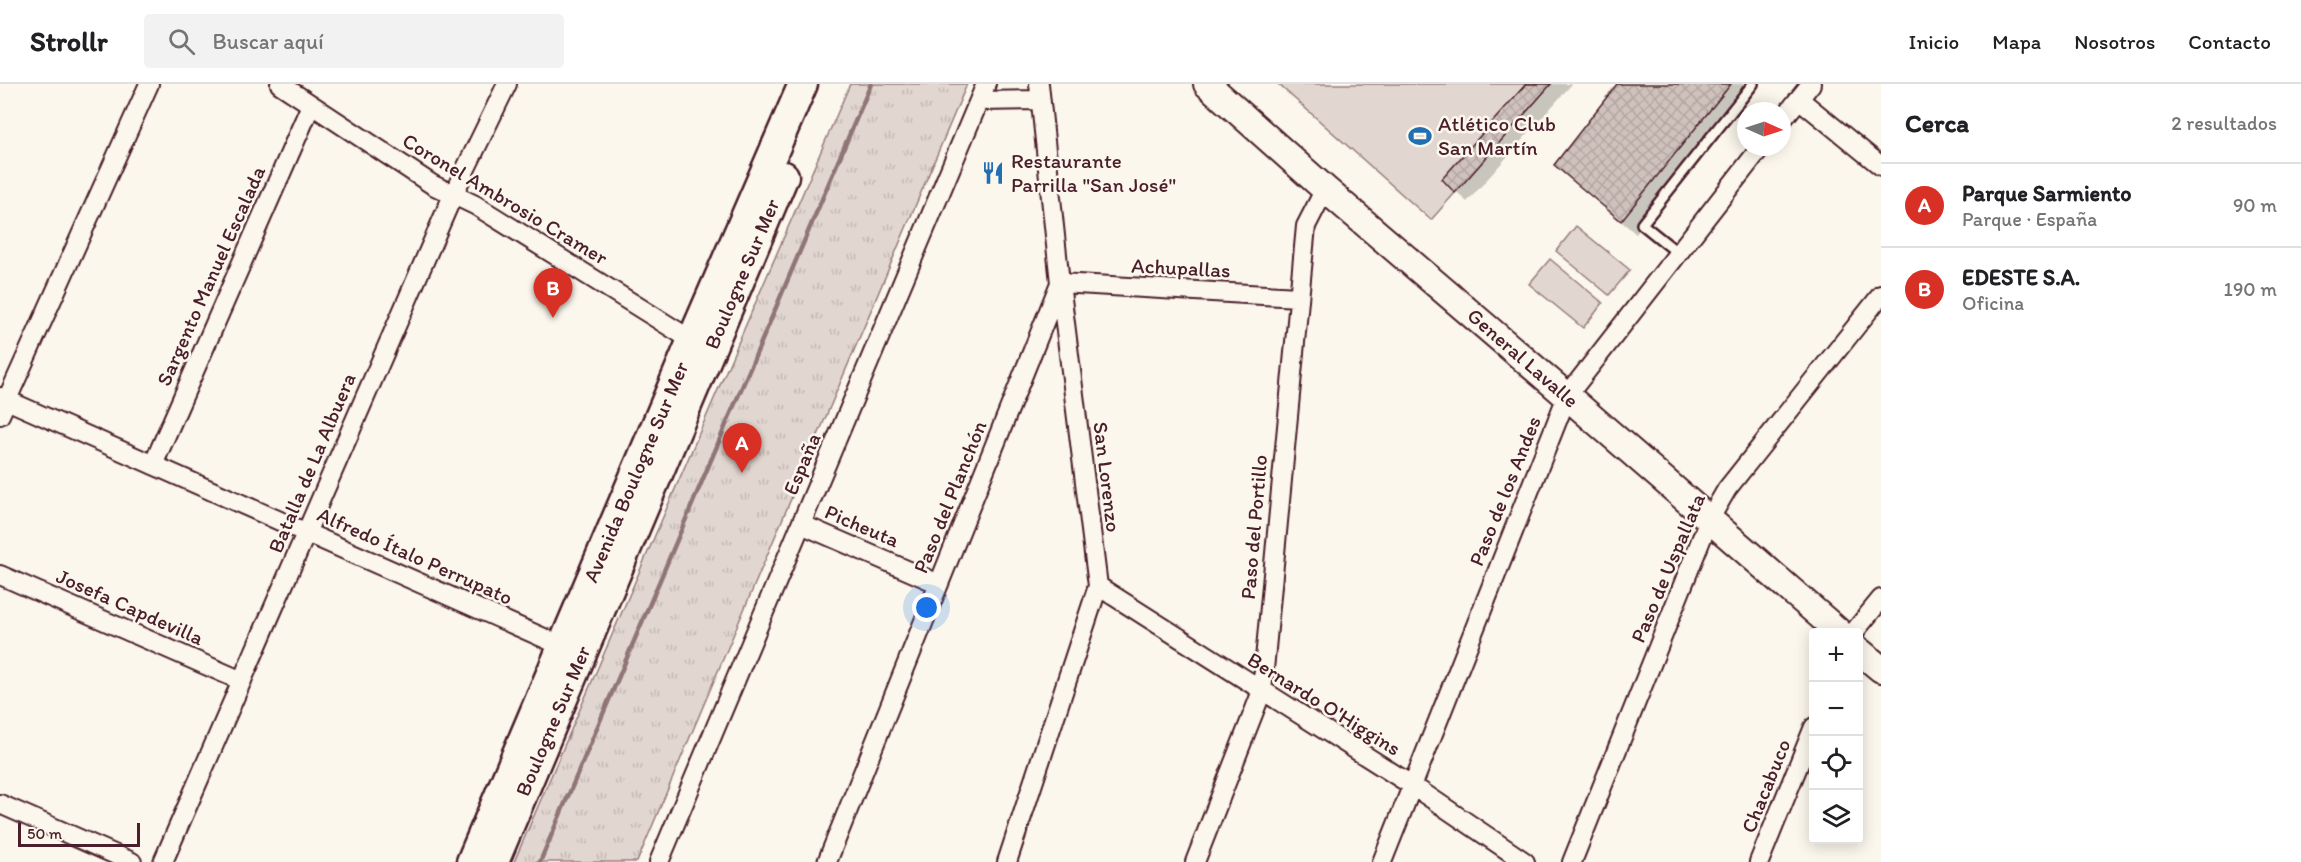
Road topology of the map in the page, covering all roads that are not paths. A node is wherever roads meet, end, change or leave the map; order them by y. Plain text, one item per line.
1 (149, 84) edge
2 (280, 84) edge
3 (507, 84) edge
4 (803, 84) edge
5 (824, 84) edge
6 (1207, 84) edge
7 (1753, 84) edge
8 (1811, 84) edge
9 (983, 92) edge
10 (1039, 92) edge
11 (1799, 99) junction
12 (310, 105) junction
13 (1791, 109) edge
14 (1754, 156) edge
15 (1881, 166) edge
16 (1326, 189) junction
17 (453, 195) junction
18 (1678, 253) junction
19 (1060, 283) junction
20 (1881, 295) edge
21 (1298, 297) junction
22 (700, 346) junction
23 (1567, 396) junction
24 (2, 404) edge
25 (153, 465) junction
26 (1709, 520) junction
27 (801, 524) junction
28 (306, 533) junction
29 (0, 575) edge
30 (939, 584) junction
31 (1098, 585) junction
32 (1881, 599) edge
33 (1833, 628) edge
34 (1858, 628) edge
35 (572, 650) junction
36 (1863, 654) edge
37 (1881, 669) edge
38 (242, 681) junction
39 (1262, 691) junction
40 (1810, 736) edge
41 (1413, 786) junction
42 (0, 804) edge
43 (132, 862) edge
44 (163, 862) edge
45 (471, 862) edge
46 (494, 862) edge
47 (659, 862) edge
48 (826, 862) edge
49 (1007, 862) edge
50 (1195, 862) edge
51 (1382, 862) edge
52 (1525, 862) edge
53 (1572, 862) edge
54 (1760, 862) edge

1 - 24 street
2 - 12 street, Coronel Ambrosio Cramer
3 - 17 street, Batalla de La Albuera
4 - 22 main road, Avenida Boulogne Sur Mer
5 - 22 main road, Boulogne Sur Mer
6 - 16 main road, General Lavalle
7 - 18 lane
8 - 11 street
9 - 10 street
9 - 27 street, España
10 - 19 street, San Lorenzo
11 - 13 street
11 - 15 street
12 - 17 street, Coronel Ambrosio Cramer
12 - 25 street, Sargento Manuel Escalada
14 - 18 street, Paso de los Andes
16 - 21 street, Paso del Portillo
16 - 23 main road, General Lavalle
17 - 22 street, Coronel Ambrosio Cramer
17 - 28 street, Batalla de La Albuera
18 - 23 street, Paso de los Andes
19 - 21 street, Achupallas
19 - 30 street, Paso del Planchón
19 - 31 street, San Lorenzo
20 - 26 street, Paso de Uspallata
21 - 39 street, Paso del Portillo
22 - 35 main road, Avenida Boulogne Sur Mer
23 - 26 main road, General Lavalle
23 - 41 street, Paso de los Andes
24 - 25 street, Alfredo Ítalo Perrupato
25 - 28 street, Alfredo Ítalo Perrupato
26 - 33 main road, General Lavalle
26 - 53 street, Paso de Uspallata
27 - 30 street, Picheuta
27 - 47 street, España
28 - 35 street, Alfredo Ítalo Perrupato
28 - 38 street, Batalla de La Albuera
29 - 38 street, Josefa Capdevilla
30 - 48 street, Paso del Planchón
31 - 39 street, Bernardo O'Higgins
31 - 49 street, San Lorenzo
32 - 34 street
35 - 45 main road, Avenida Boulogne Sur Mer
35 - 46 main road, Boulogne Sur Mer
36 - 37 main road
38 - 44 street, Batalla de La Albuera
39 - 41 street, Bernardo O'Higgins
39 - 50 street, Paso del Portillo
40 - 54 street, Chacabuco
41 - 51 street, Paso de los Andes
41 - 52 street, Bernardo O'Higgins
42 - 43 street

